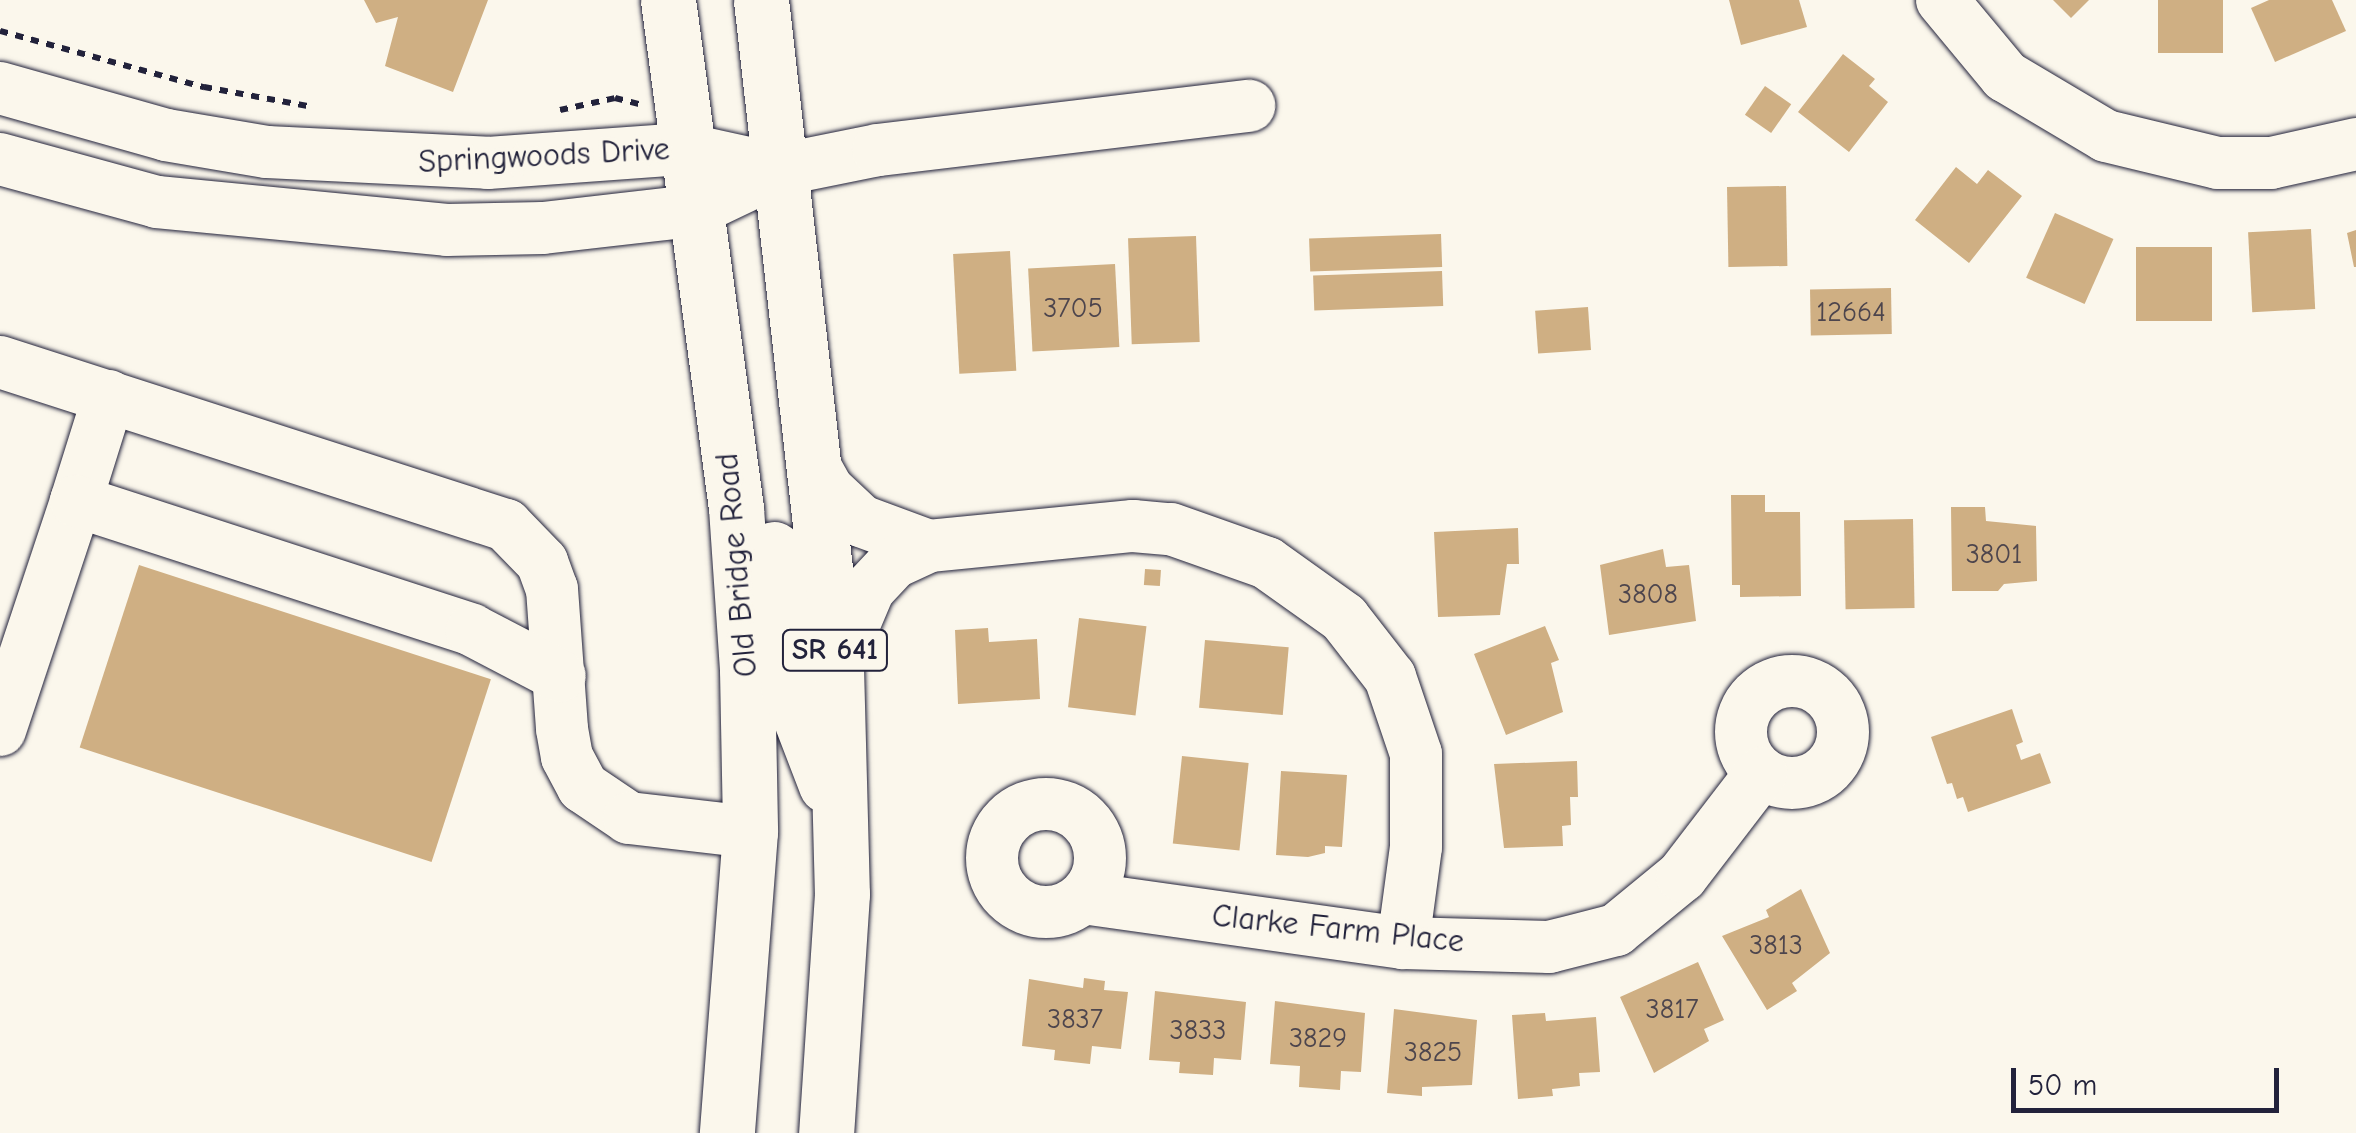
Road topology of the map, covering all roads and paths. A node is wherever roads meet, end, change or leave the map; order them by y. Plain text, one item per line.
1 (668, 0) edge
2 (760, 0) edge
3 (1942, 0) edge
4 (0, 31) edge
5 (0, 88) edge
6 (624, 104) dead end
7 (1249, 106) dead end
8 (330, 109) dead end
9 (548, 112) dead end
10 (2356, 144) edge
11 (685, 149) junction
12 (0, 160) edge
13 (779, 170) junction
14 (708, 204) junction
15 (0, 362) edge
16 (109, 396) junction
17 (813, 463) junction
18 (76, 501) junction
19 (928, 546) junction
20 (836, 668) junction
21 (560, 676) junction
22 (0, 730) edge
23 (1761, 772) dead end
24 (842, 830) junction
25 (750, 832) junction
26 (1083, 898) dead end
27 (1403, 942) junction
28 (727, 1133) edge
29 (826, 1133) edge

1 - 11 main road
2 - 13 main road, SR 641
3 - 10 street
4 - 8 path
5 - 11 street, Springwoods Drive
6 - 9 path
7 - 13 street
11 - 13 street, Springwoods Drive
11 - 14 main road
12 - 14 street, Springwoods Drive
13 - 14 street, Springwoods Drive
13 - 17 main road, SR 641
14 - 24 main road
14 - 25 main road, Old Bridge Road / SR 641
15 - 16 street
16 - 18 street
16 - 21 street
17 - 19 street
17 - 20 main road, SR 641
18 - 21 street
18 - 22 street
19 - 20 street
19 - 27 street
20 - 24 main road, SR 641
21 - 25 street
23 - 27 street, Clarke Farm Place
24 - 29 main road, SR 641
25 - 28 main road, Old Bridge Road / SR 641
26 - 27 street, Clarke Farm Place

